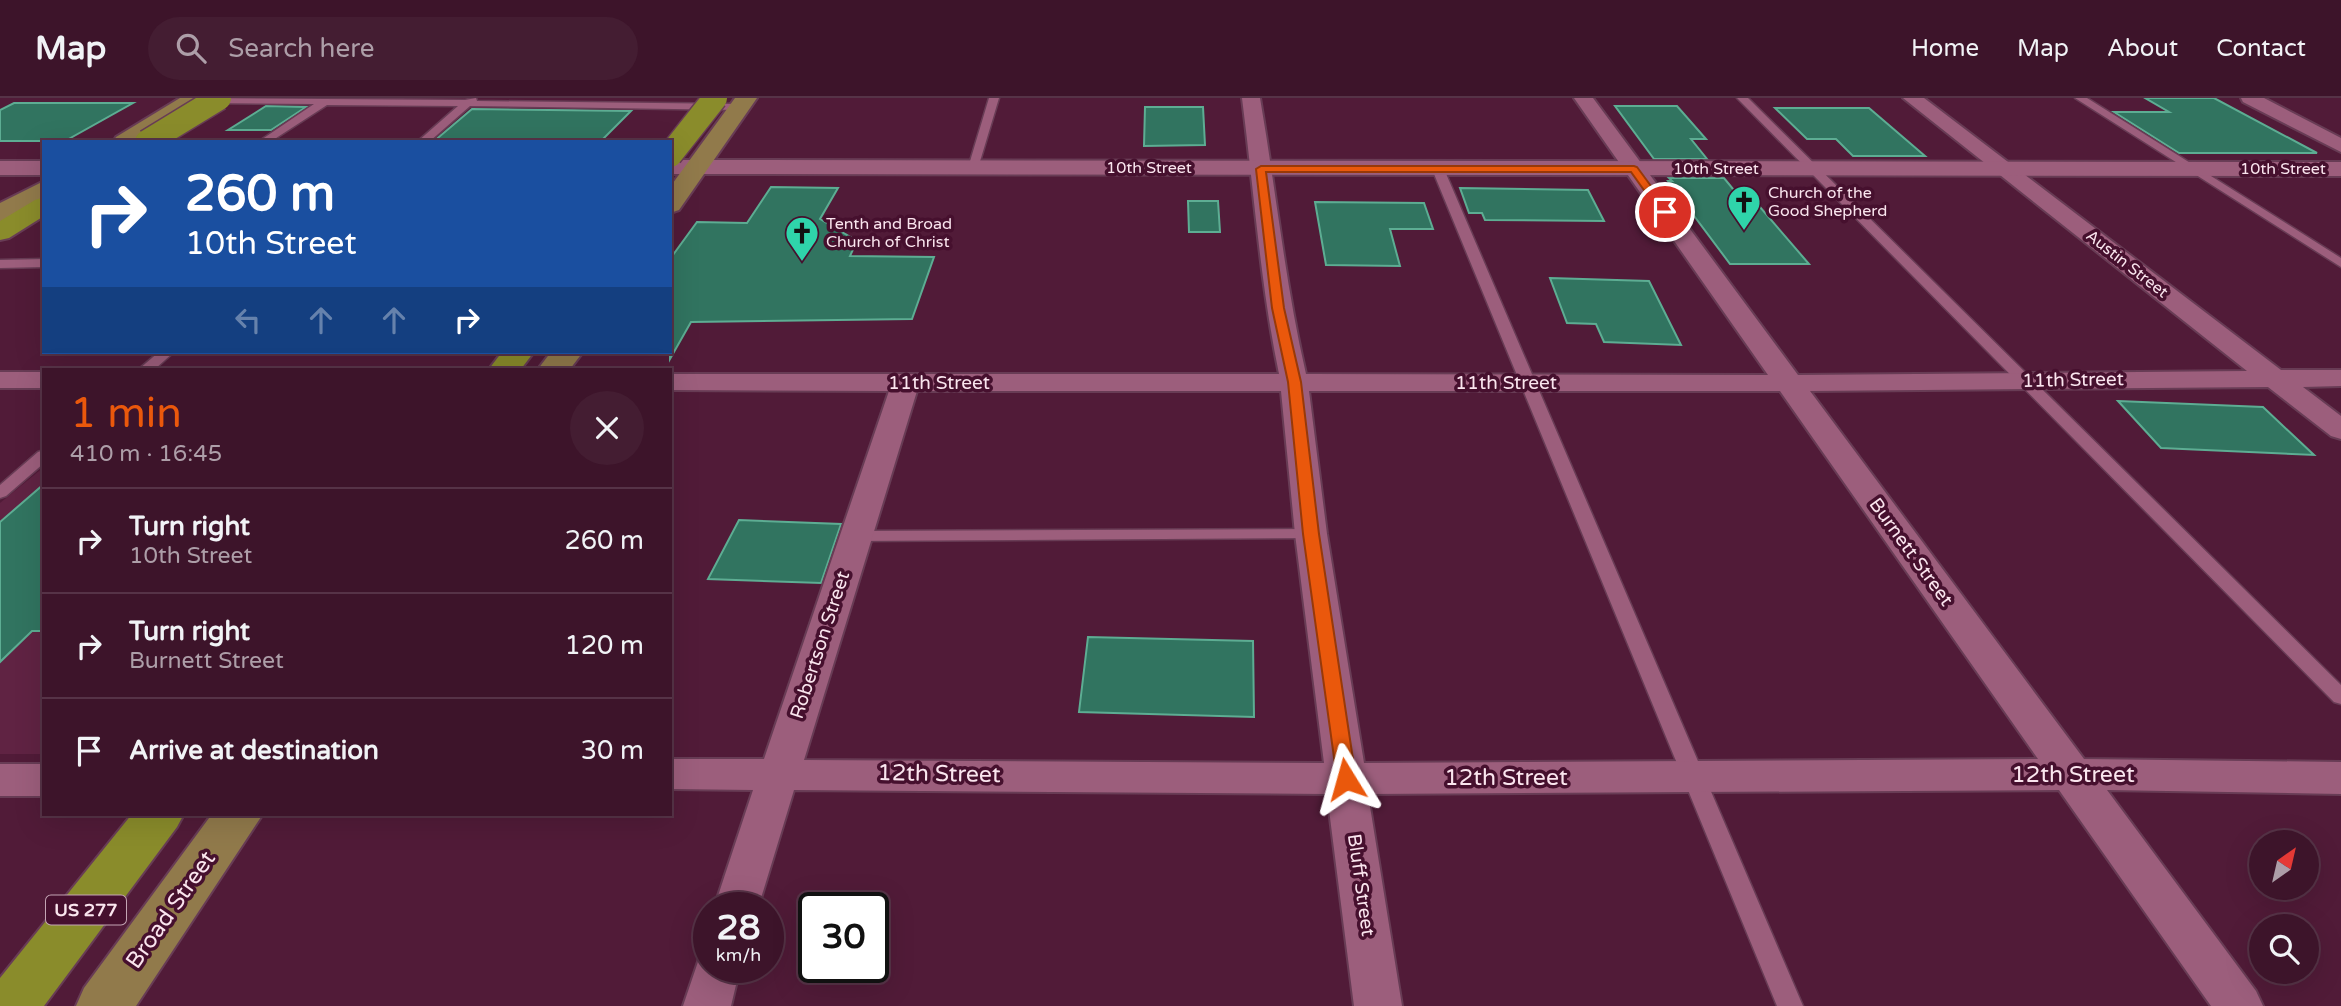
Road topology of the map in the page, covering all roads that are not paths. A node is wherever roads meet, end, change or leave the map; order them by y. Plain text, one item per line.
1 (219, 98) edge
2 (715, 98) edge
3 (994, 98) edge
4 (1251, 98) edge
5 (1583, 98) edge
6 (1742, 98) edge
7 (1912, 98) edge
8 (2080, 98) edge
9 (2250, 98) edge
10 (194, 99) edge
11 (471, 101) edge
12 (325, 102) junction
13 (743, 102) edge
14 (651, 106) junction
15 (636, 120) dead end
16 (127, 140) edge
17 (149, 140) edge
18 (266, 140) edge
19 (424, 140) edge
20 (2341, 146) edge
21 (672, 152) edge
22 (672, 167) edge
23 (697, 167) junction
24 (42, 168) edge
25 (973, 168) junction
26 (2005, 168) junction
27 (1261, 169) junction
28 (1438, 169) junction
29 (1634, 169) junction
30 (1813, 169) junction
31 (2192, 169) junction
32 (2341, 169) edge
33 (3, 170) edge
34 (42, 189) edge
35 (672, 202) edge
36 (42, 206) edge
37 (0, 218) edge
38 (42, 263) edge
39 (2341, 263) edge
40 (0, 264) edge
41 (165, 354) edge
42 (516, 354) edge
43 (565, 354) edge
44 (147, 368) edge
45 (506, 368) edge
46 (555, 368) edge
47 (2275, 378) junction
48 (2341, 378) edge
49 (0, 380) edge
50 (42, 380) edge
51 (2025, 381) junction
52 (672, 382) edge
53 (1294, 382) junction
54 (905, 383) junction
55 (1526, 383) junction
56 (1789, 383) junction
57 (2341, 430) edge
58 (42, 458) edge
59 (0, 492) edge
60 (1311, 534) junction
61 (855, 536) junction
62 (2341, 697) edge
63 (778, 773) junction
64 (672, 774) edge
65 (2071, 774) junction
66 (1693, 776) junction
67 (2341, 778) edge
68 (1346, 779) junction
69 (0, 780) edge
70 (42, 780) edge
71 (158, 816) edge
72 (238, 816) edge
73 (741, 892) edge
74 (713, 983) edge
75 (11, 1006) edge
76 (104, 1006) edge
77 (706, 1006) edge
78 (1378, 1006) edge
79 (1790, 1006) edge
80 (2238, 1006) edge

1 - 17 highway, bridge
2 - 21 highway, bridge
3 - 25 lane
4 - 27 street, Bluff Street
5 - 29 street, Burnett Street
6 - 30 lane
7 - 26 street, Austin Street
8 - 31 lane
9 - 20 street
10 - 12 lane
10 - 16 main road
11 - 12 lane
11 - 14 lane
11 - 19 lane
12 - 18 lane
13 - 14 lane
13 - 23 main road
14 - 15 lane
22 - 23 street, 10th Street
23 - 25 street, 10th Street
23 - 35 main road
24 - 33 street
25 - 27 street, 10th Street
26 - 30 street, 10th Street
26 - 31 street, 10th Street
26 - 47 street, Austin Street
27 - 28 street, 10th Street
27 - 53 street, Bluff Street
28 - 29 street, 10th Street
28 - 55 lane
29 - 30 street, 10th Street
29 - 56 street, Burnett Street
30 - 51 lane
31 - 32 street, 10th Street
31 - 39 lane
34 - 37 main road
36 - 37 highway
38 - 40 lane
41 - 44 lane
42 - 45 highway
43 - 46 main road
47 - 48 street, 11th Street
47 - 51 street, 11th Street
47 - 57 street, Austin Street
49 - 50 street
51 - 56 street, 11th Street
51 - 62 lane
52 - 54 street, 11th Street
53 - 54 street, 11th Street
53 - 55 street, 11th Street
53 - 60 street, Bluff Street
54 - 61 street, Robertson Street
55 - 56 street, 11th Street
55 - 66 lane
56 - 65 street, Burnett Street
58 - 59 lane
60 - 61 lane
60 - 68 street, Bluff Street
61 - 63 street, Robertson Street
63 - 64 street, 12th Street
63 - 68 street, 12th Street
63 - 73 street, Robertson Street
65 - 66 street, 12th Street
65 - 67 street, 12th Street
65 - 80 street, Burnett Street
66 - 68 street, 12th Street
66 - 79 lane
68 - 78 street, Bluff Street
69 - 70 street
71 - 75 highway, US 277
72 - 76 main road, Broad Street
74 - 77 street

